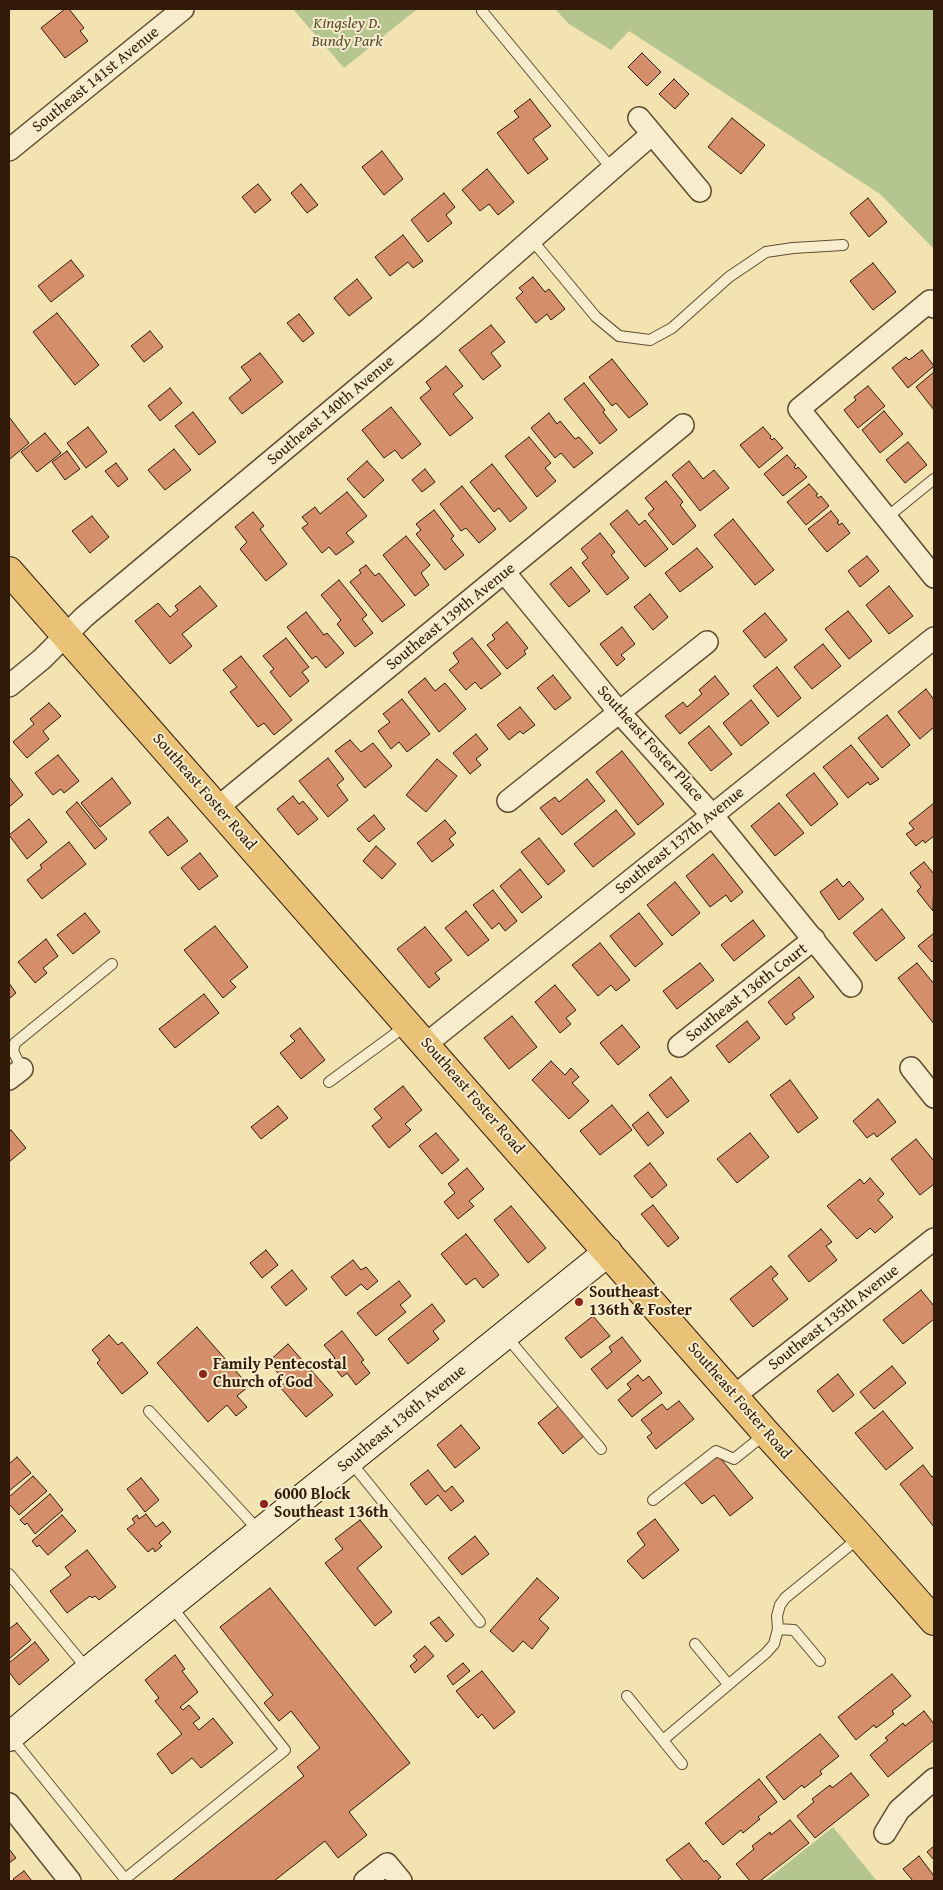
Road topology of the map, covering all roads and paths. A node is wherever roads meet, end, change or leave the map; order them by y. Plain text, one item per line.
1 (183, 9) edge
2 (482, 11) dead end
3 (638, 118) dead end
4 (652, 134) junction
5 (9, 150) edge
6 (612, 169) junction
7 (700, 191) dead end
8 (532, 240) junction
9 (842, 245) dead end
10 (932, 304) edge
11 (684, 425) dead end
12 (934, 479) edge
13 (886, 518) junction
14 (9, 571) edge
15 (505, 573) junction
16 (934, 577) edge
17 (65, 636) junction
18 (934, 638) edge
19 (707, 642) dead end
20 (9, 686) edge
21 (619, 712) junction
22 (508, 801) dead end
23 (217, 808) junction
24 (712, 815) junction
25 (814, 939) junction
26 (112, 964) dead end
27 (851, 986) dead end
28 (417, 1034) junction
29 (679, 1046) dead end
30 (911, 1068) dead end
31 (15, 1074) edge
32 (329, 1082) dead end
33 (934, 1097) edge
34 (934, 1239) edge
35 (608, 1252) junction
36 (505, 1335) junction
37 (734, 1396) junction
38 (149, 1410) dead end
39 (766, 1433) junction
40 (601, 1449) dead end
41 (350, 1461) junction
42 (653, 1500) dead end
43 (260, 1533) junction
44 (860, 1537) junction
45 (9, 1574) edge
46 (171, 1606) junction
47 (934, 1621) edge
48 (480, 1622) dead end
49 (778, 1629) junction
50 (695, 1644) dead end
51 (820, 1661) dead end
52 (89, 1670) junction
53 (728, 1684) junction
54 (627, 1696) dead end
55 (10, 1736) edge
56 (662, 1740) junction
57 (682, 1764) dead end
58 (934, 1779) edge
59 (9, 1804) edge
60 (885, 1833) dead end
61 (70, 1881) edge
62 (365, 1881) edge
63 (400, 1881) edge

1 - 5 street, Southeast 141st Avenue
2 - 6 lane
3 - 4 street
4 - 6 street, Southeast 140th Avenue
4 - 7 street
6 - 8 street, Southeast 140th Avenue
8 - 9 lane
8 - 17 street, Southeast 140th Avenue
10 - 13 street
11 - 15 street, Southeast 139th Avenue
12 - 13 lane
13 - 16 street
14 - 17 main road, Southeast Foster Road
15 - 21 street, Southeast Foster Place
15 - 23 street, Southeast 139th Avenue
17 - 20 street, Southeast 140th Avenue
17 - 23 main road, Southeast Foster Road
18 - 24 street, Southeast 137th Avenue
19 - 21 street
21 - 22 street
21 - 24 street, Southeast Foster Place
23 - 28 main road, Southeast Foster Road
24 - 25 street, Southeast Foster Place
24 - 28 street, Southeast 137th Avenue
25 - 27 street, Southeast Foster Place
25 - 29 street, Southeast 136th Court
26 - 31 lane
28 - 32 lane
28 - 35 main road, Southeast Foster Road
30 - 33 street
34 - 37 street, Southeast 135th Avenue
35 - 36 street, Southeast 136th Avenue
35 - 37 main road, Southeast Foster Road
36 - 40 lane
36 - 41 street, Southeast 136th Avenue
37 - 39 main road, Southeast Foster Road
38 - 43 lane
39 - 42 lane
39 - 44 main road, Southeast Foster Road
41 - 43 street, Southeast 136th Avenue
41 - 48 lane
43 - 46 street, Southeast 136th Avenue
44 - 47 main road, Southeast Foster Road
44 - 49 lane
45 - 52 lane
46 - 52 street, Southeast 136th Avenue
46 - 55 lane
49 - 51 lane
49 - 53 lane
50 - 53 lane
52 - 55 street, Southeast 136th Avenue
53 - 56 lane
54 - 56 lane
56 - 57 lane
58 - 60 street
59 - 61 street
62 - 63 street

